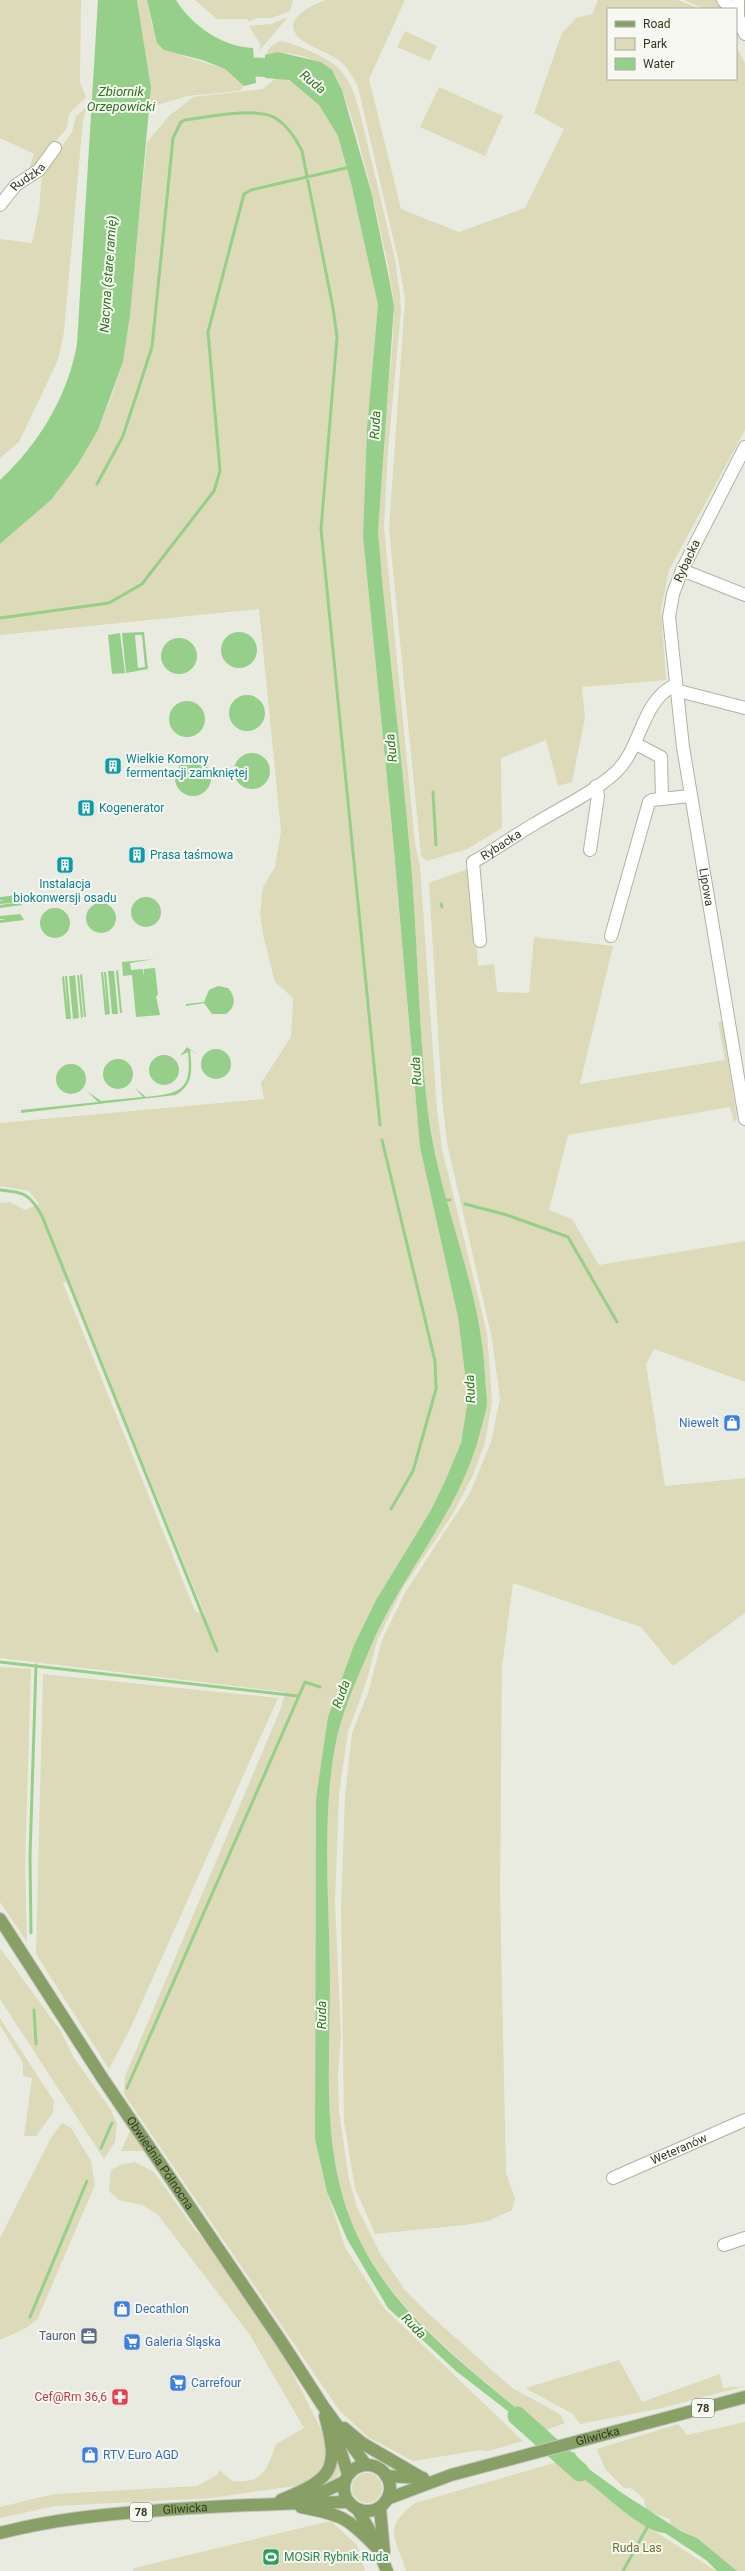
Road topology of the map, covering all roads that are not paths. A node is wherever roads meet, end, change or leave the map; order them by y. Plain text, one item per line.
1 (723, 0) edge
2 (730, 8) edge
3 (737, 17) edge
4 (745, 34) edge
5 (55, 148) dead end
6 (0, 205) edge
7 (745, 447) edge
8 (682, 570) junction
9 (745, 595) edge
10 (675, 688) junction
11 (745, 708) edge
12 (636, 744) junction
13 (596, 786) junction
14 (690, 796) junction
15 (662, 799) junction
16 (590, 850) dead end
17 (611, 936) dead end
18 (480, 941) dead end
19 (742, 1084) edge
20 (745, 1119) edge
21 (0, 1919) edge
22 (745, 2120) edge
23 (613, 2178) dead end
24 (745, 2238) edge
25 (724, 2246) dead end
26 (745, 2397) edge
27 (323, 2406) junction
28 (366, 2465) junction
29 (451, 2475) junction
30 (386, 2476) junction
31 (346, 2478) junction
32 (422, 2478) junction
33 (276, 2502) junction
34 (348, 2502) junction
35 (384, 2503) junction
36 (358, 2510) junction
37 (0, 2533) edge
38 (376, 2547) junction
39 (386, 2570) edge

1 - 2 street
3 - 4 street
5 - 6 street, Rudzka
7 - 8 street, Rybacka
8 - 9 street
8 - 10 street, Rybacka
10 - 11 street
10 - 12 street, Rybacka
10 - 14 street, Lipowa
12 - 13 street, Rybacka
12 - 15 street
13 - 16 street
13 - 18 street, Rybacka
14 - 15 street
14 - 19 street, Lipowa
15 - 17 street
19 - 20 street, Lipowa
21 - 27 main road, Obwiednia Północna
22 - 23 street, Weteranów
24 - 25 street
26 - 29 main road, Gliwicka / 78
27 - 28 main road, Obwiednia Północna
27 - 31 main road, Obwiednia Północna
27 - 32 main road
27 - 33 main road
28 - 30 main road, 78
28 - 31 main road, 78
29 - 32 main road, Gliwicka / 78
29 - 35 main road, Gliwicka / 78
30 - 32 main road, Gliwicka / 78
30 - 35 main road
31 - 33 main road, Gliwicka / 78
31 - 34 main road
33 - 34 main road, Gliwicka / 78
33 - 37 main road, Gliwicka / 78
33 - 38 main road
34 - 36 main road
35 - 36 main road, 78
35 - 39 main road
36 - 38 main road
38 - 39 main road

